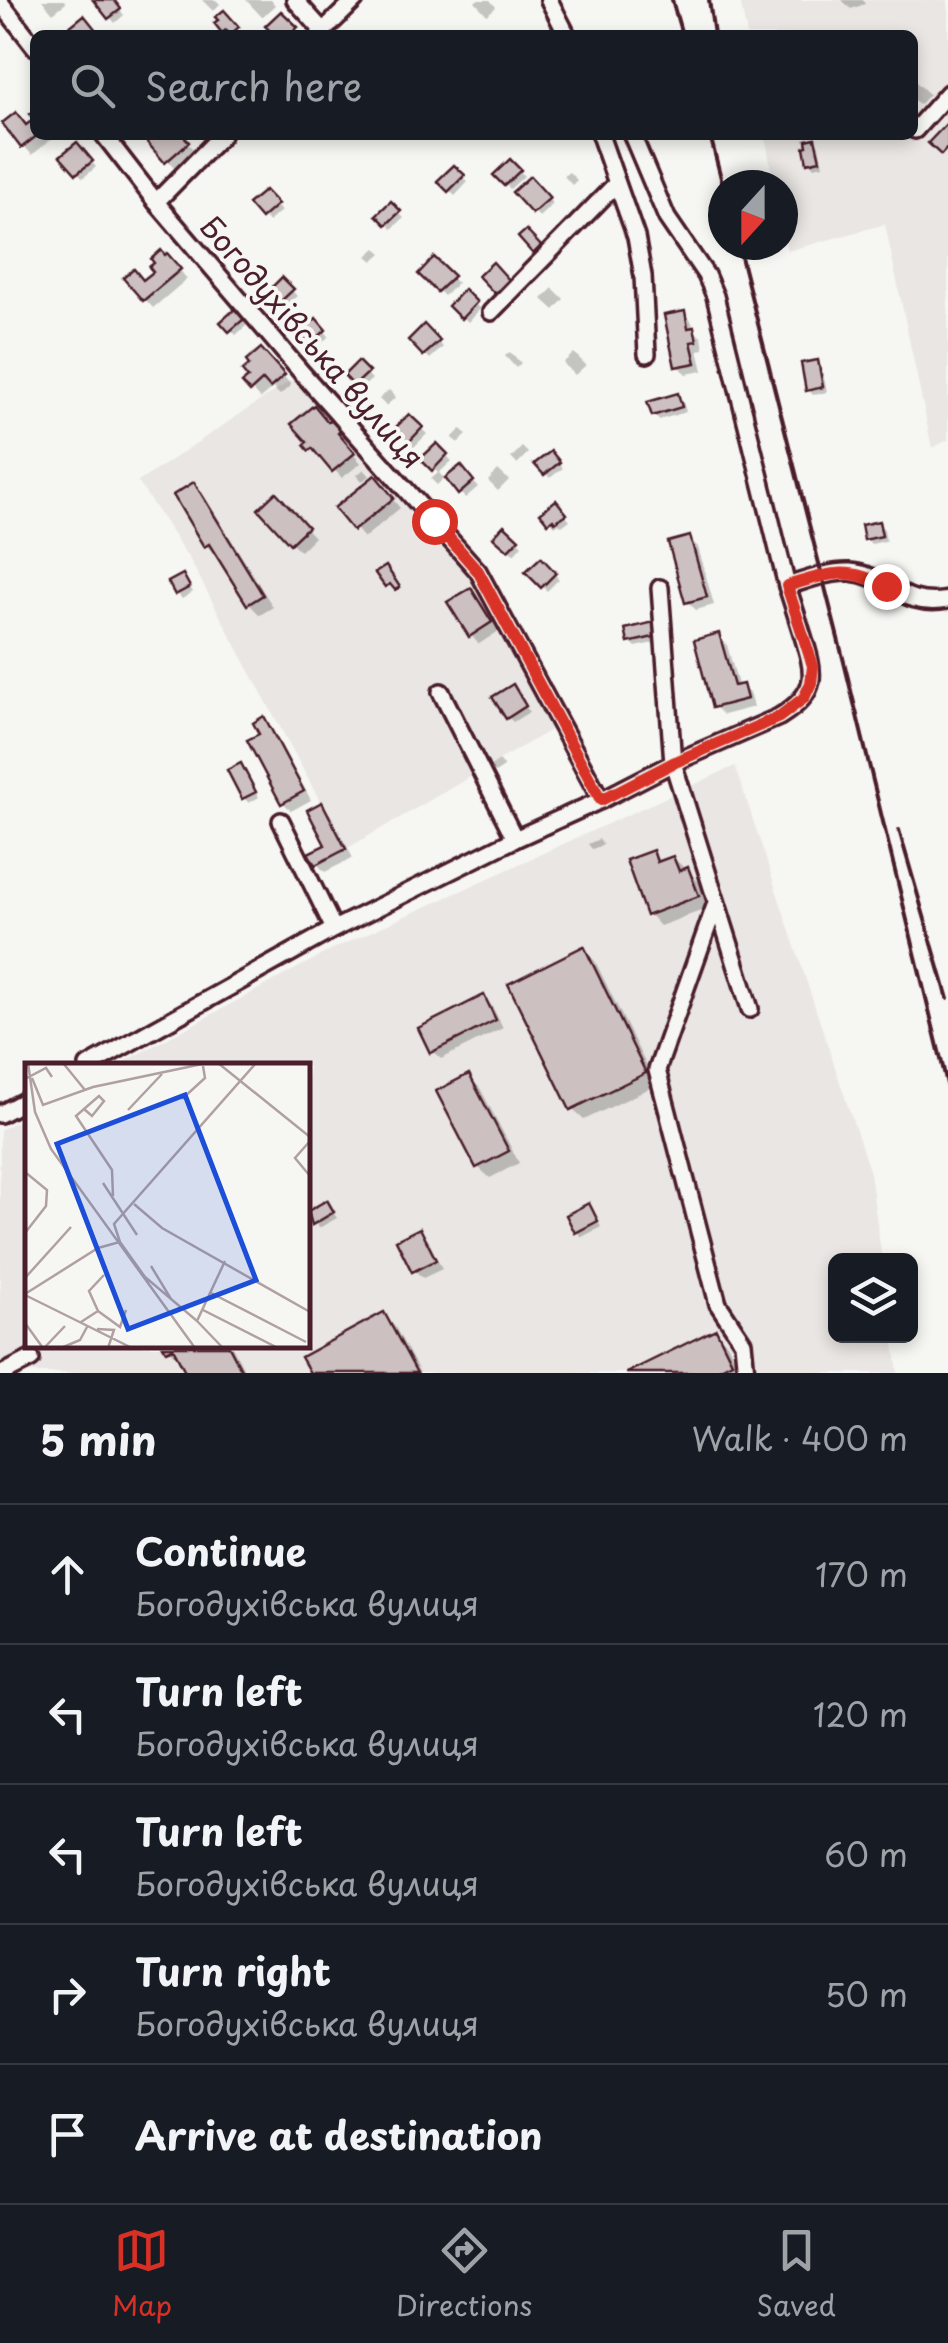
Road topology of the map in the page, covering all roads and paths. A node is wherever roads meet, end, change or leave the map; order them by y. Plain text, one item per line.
1 (295, 0) edge
2 (355, 0) edge
3 (549, 0) edge
4 (0, 2) edge
5 (319, 30) edge
6 (324, 30) edge
7 (565, 30) edge
8 (30, 41) edge
9 (948, 93) edge
10 (918, 127) edge
11 (108, 140) edge
12 (217, 140) edge
13 (602, 140) edge
14 (634, 140) edge
15 (616, 184) junction
16 (156, 202) junction
17 (491, 312) dead end
18 (647, 354) dead end
19 (787, 586) junction
20 (660, 588) dead end
21 (948, 600) edge
22 (441, 692) dead end
23 (673, 763) junction
24 (601, 800) junction
25 (281, 821) dead end
26 (516, 839) junction
27 (716, 903) junction
28 (334, 929) junction
29 (750, 1009) dead end
30 (93, 1063) edge
31 (25, 1101) edge
32 (0, 1114) edge
33 (31, 1359) dead end
34 (4, 1373) edge
35 (746, 1373) edge

1 - 5 street
2 - 6 street
3 - 7 street
4 - 8 street
9 - 10 street
11 - 16 street, Богодухівська вулиця
12 - 16 street
13 - 15 street
14 - 19 street
15 - 17 street
15 - 18 street
16 - 24 street, Богодухівська вулиця
19 - 21 street
19 - 23 street
20 - 23 street
22 - 26 street
23 - 24 street
23 - 27 street
24 - 26 street
25 - 28 street
26 - 28 street
27 - 29 street
27 - 35 street
28 - 30 street
31 - 32 street
33 - 34 street

